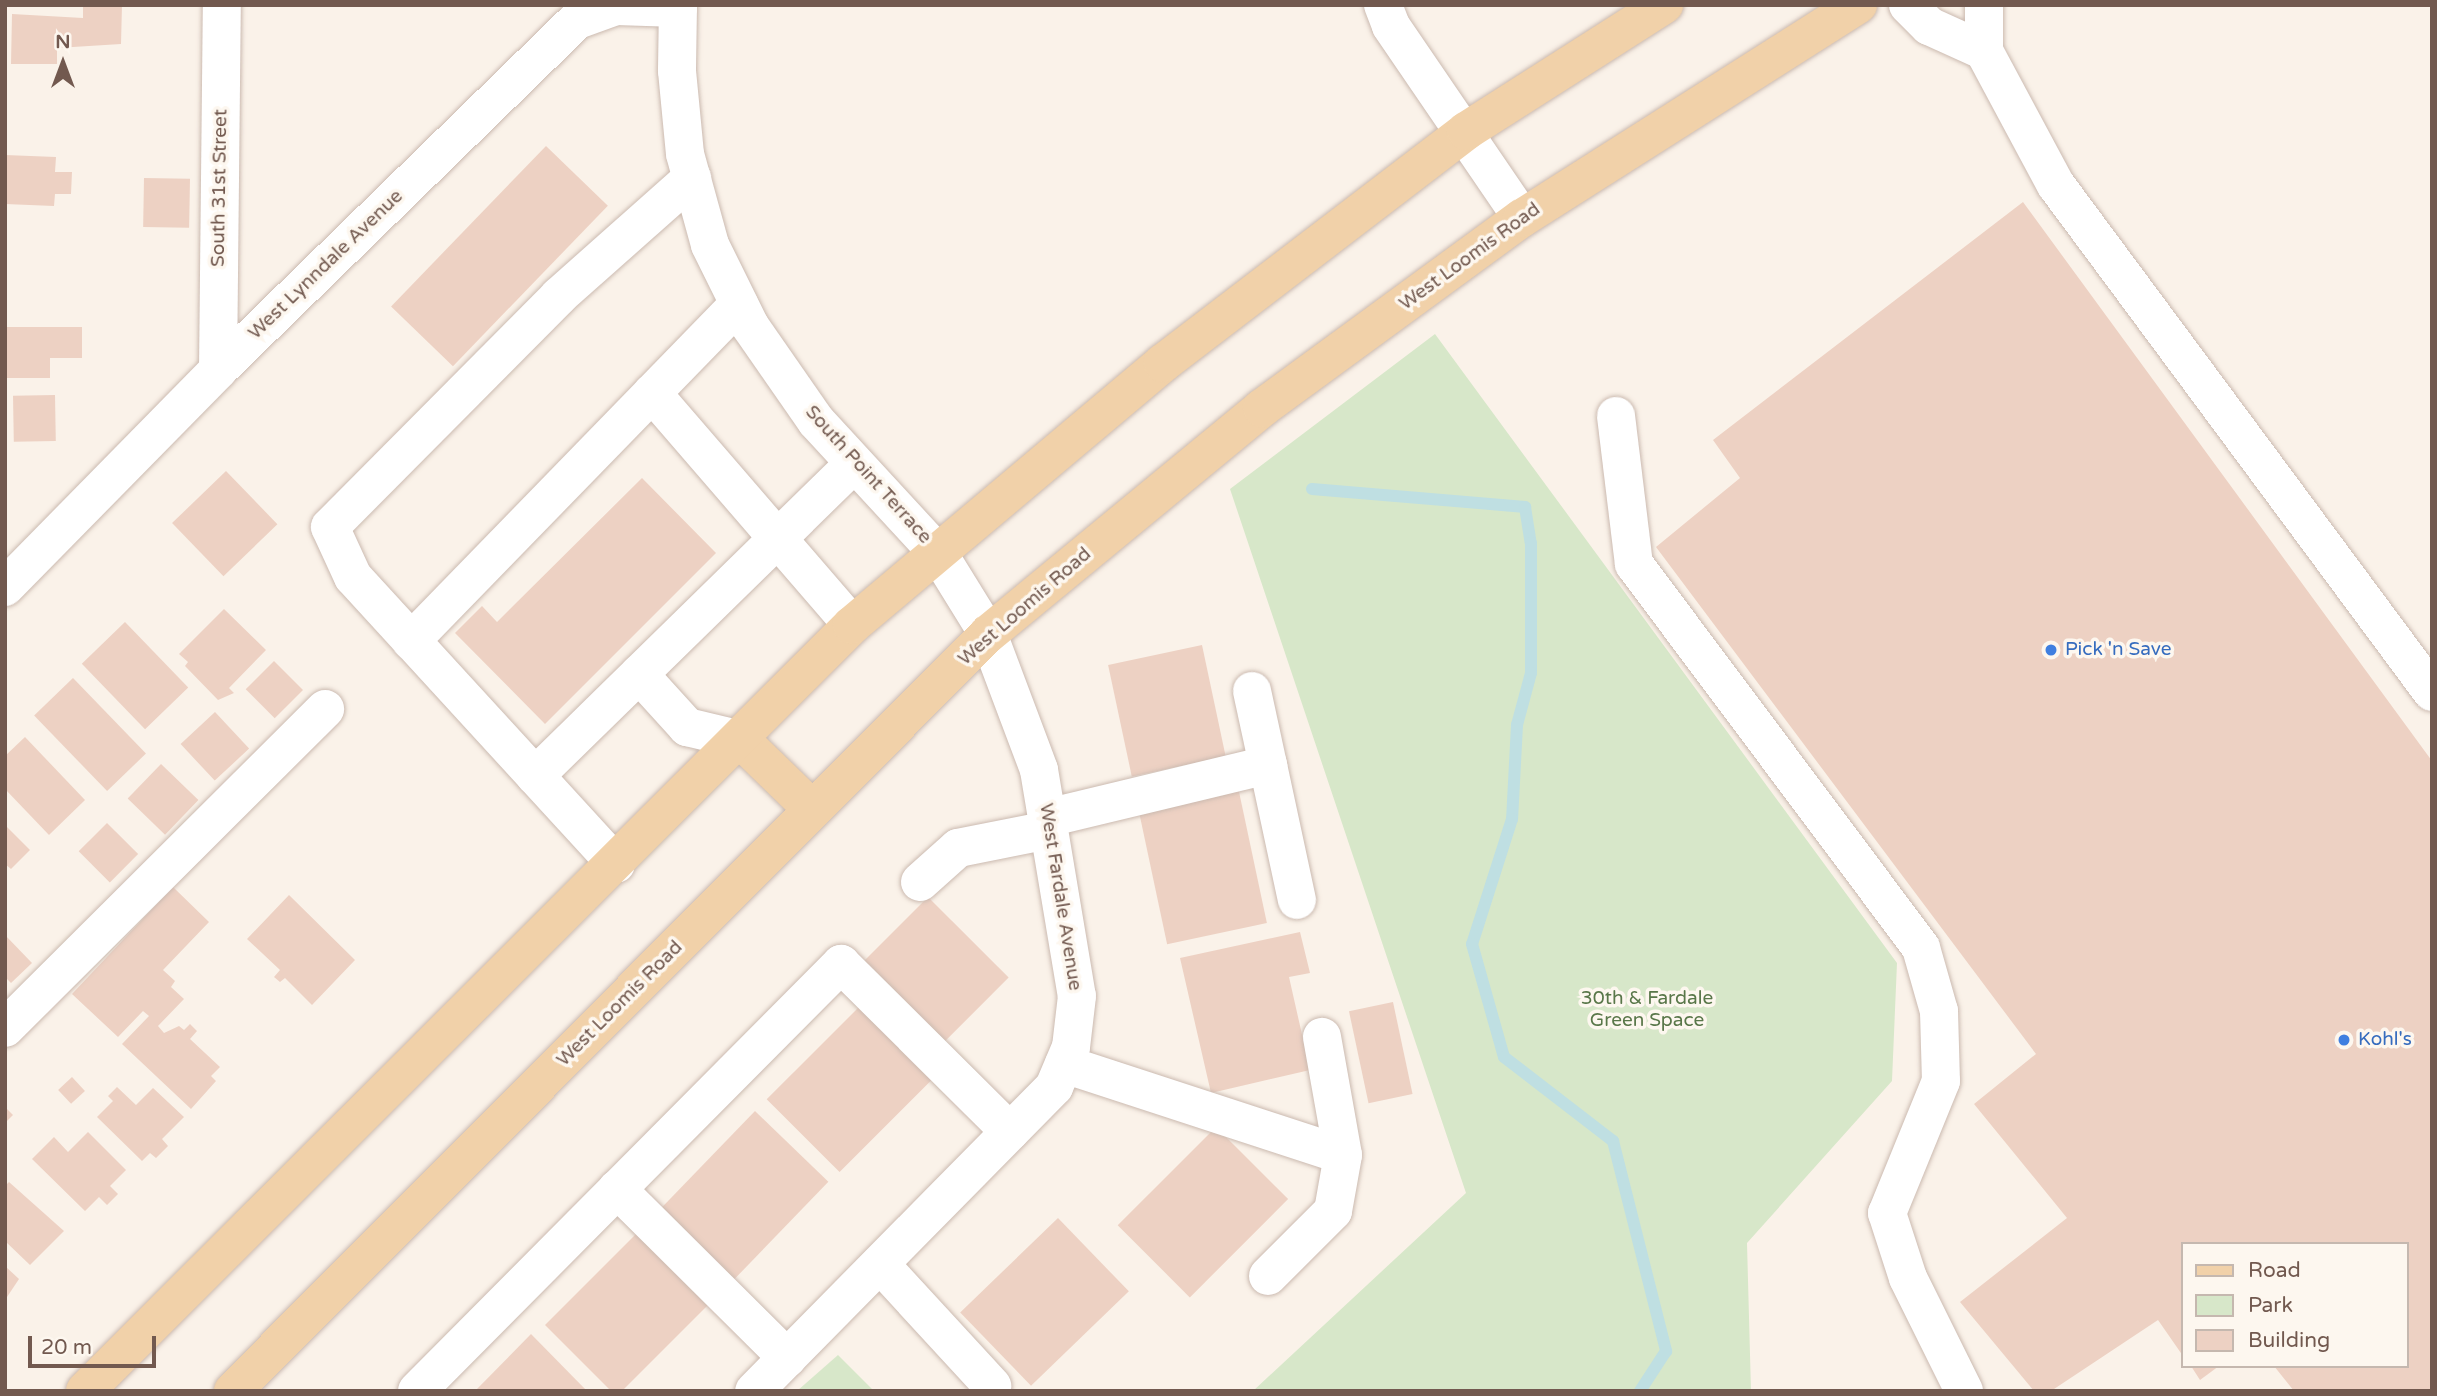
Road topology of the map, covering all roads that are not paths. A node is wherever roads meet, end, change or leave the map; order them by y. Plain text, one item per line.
1 (222, 5) edge
2 (1383, 5) edge
3 (1664, 5) edge
4 (1858, 5) edge
5 (1908, 5) edge
6 (1984, 5) edge
7 (678, 6) edge
8 (1984, 51) junction
9 (1466, 131) junction
10 (692, 178) junction
11 (1522, 218) junction
12 (739, 304) junction
13 (218, 370) junction
14 (652, 393) junction
15 (1616, 416) dead end
16 (854, 464) junction
17 (779, 536) junction
18 (938, 553) junction
19 (5, 587) edge
20 (852, 625) junction
21 (988, 634) junction
22 (411, 641) junction
23 (639, 674) junction
24 (1252, 691) dead end
25 (2432, 692) edge
26 (325, 709) dead end
27 (741, 740) junction
28 (1268, 765) junction
29 (535, 776) junction
30 (813, 810) junction
31 (1048, 824) junction
32 (616, 864) junction
33 (920, 882) dead end
34 (1297, 900) dead end
35 (5, 1028) edge
36 (1322, 1037) dead end
37 (1064, 1064) junction
38 (1010, 1132) junction
39 (1343, 1155) junction
40 (617, 1189) junction
41 (880, 1264) junction
42 (1268, 1276) dead end
43 (787, 1358) junction
44 (992, 1386) dead end
45 (85, 1391) edge
46 (233, 1391) edge
47 (417, 1391) edge
48 (754, 1391) edge
49 (1965, 1391) edge

1 - 13 street, South 31st Street
2 - 9 street
3 - 9 main road
4 - 11 main road, West Loomis Road
5 - 8 street
6 - 8 street
7 - 10 street, South Point Terrace
7 - 13 street, West Lynndale Avenue
8 - 25 street
9 - 11 street
9 - 18 main road
10 - 12 street, South Point Terrace
10 - 22 street
11 - 21 main road, West Loomis Road
12 - 14 street
12 - 16 street, South Point Terrace
13 - 19 street, West Lynndale Avenue
14 - 17 street
14 - 22 street
15 - 49 street
16 - 17 street
16 - 18 street, South Point Terrace
17 - 20 street
17 - 23 street
18 - 20 main road
18 - 21 street, West Fardale Avenue
20 - 27 main road
21 - 30 main road, West Loomis Road
21 - 31 street, West Fardale Avenue
22 - 29 street
23 - 27 street
23 - 29 street
24 - 28 street
26 - 35 street
27 - 30 main road
27 - 32 main road
28 - 31 street
28 - 34 street
29 - 32 street
30 - 46 main road, West Loomis Road
31 - 33 street
31 - 37 street, West Fardale Avenue
32 - 45 main road
36 - 39 street
37 - 38 street, West Fardale Avenue
37 - 39 street
38 - 40 street
38 - 41 street, West Fardale Avenue
39 - 42 street
40 - 43 street
40 - 47 street
41 - 43 street, West Fardale Avenue
41 - 44 street
43 - 48 street, West Fardale Avenue

